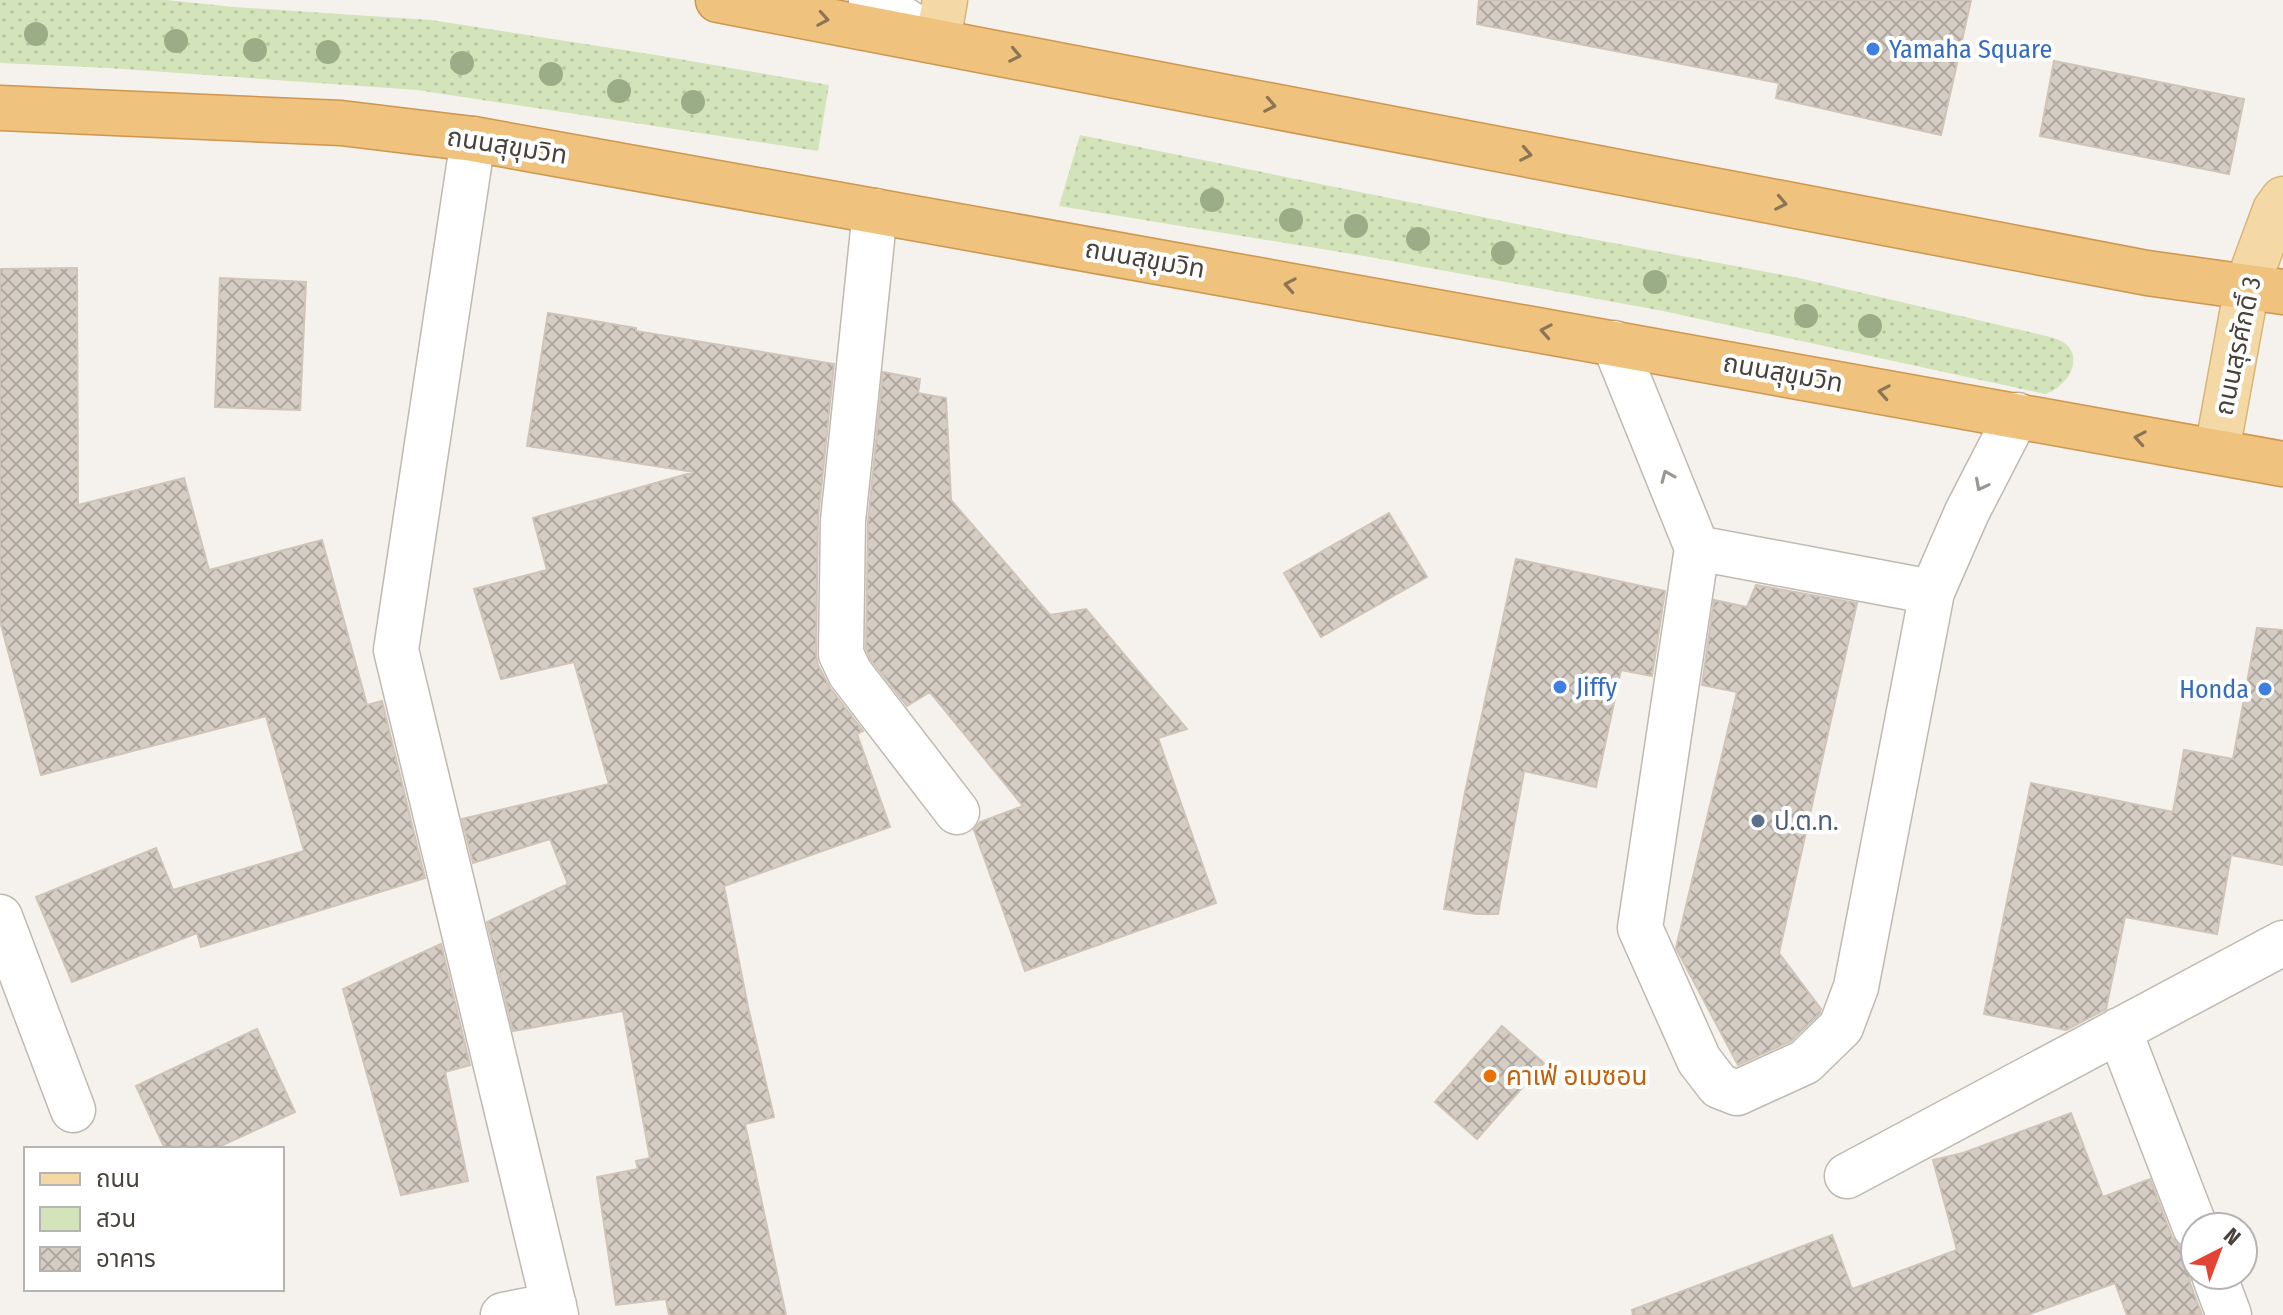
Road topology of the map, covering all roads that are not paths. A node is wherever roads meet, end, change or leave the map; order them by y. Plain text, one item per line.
1 (718, 0) edge
2 (871, 0) edge
3 (942, 20) edge
4 (0, 108) edge
5 (473, 139) junction
6 (2283, 199) edge
7 (875, 211) junction
8 (2265, 289) edge
9 (1614, 343) junction
10 (2017, 415) junction
11 (2217, 451) junction
12 (2283, 464) edge
13 (1697, 548) junction
14 (1932, 592) junction
15 (957, 812) dead end
16 (0, 917) edge
17 (2283, 943) edge
18 (2119, 1030) junction
19 (73, 1110) dead end
20 (1847, 1176) dead end
21 (2189, 1211) edge
22 (2220, 1291) edge
23 (555, 1310) edge
24 (503, 1315) edge
25 (2229, 1315) edge

1 -> 3 highway
2 - 3 street
3 -> 8 highway
4 - 5 highway, ถนนสุขุมวิท
5 - 7 highway, ถนนสุขุมวิท
5 - 23 street
6 - 8 main road, ถนนสุรศักดิ์ 3
9 -> 7 highway, ถนนสุขุมวิท
7 - 15 street
8 - 11 main road, ถนนสุรศักดิ์ 3
10 -> 9 highway, ถนนสุขุมวิท
13 -> 9 street
11 -> 10 highway, ถนนสุขุมวิท
10 -> 14 street
11 - 12 highway, ถนนสุขุมวิท
13 - 14 street
13 - 14 street
16 - 19 street
17 - 18 street
18 - 20 street
18 - 21 street
22 - 25 street
23 - 24 street

